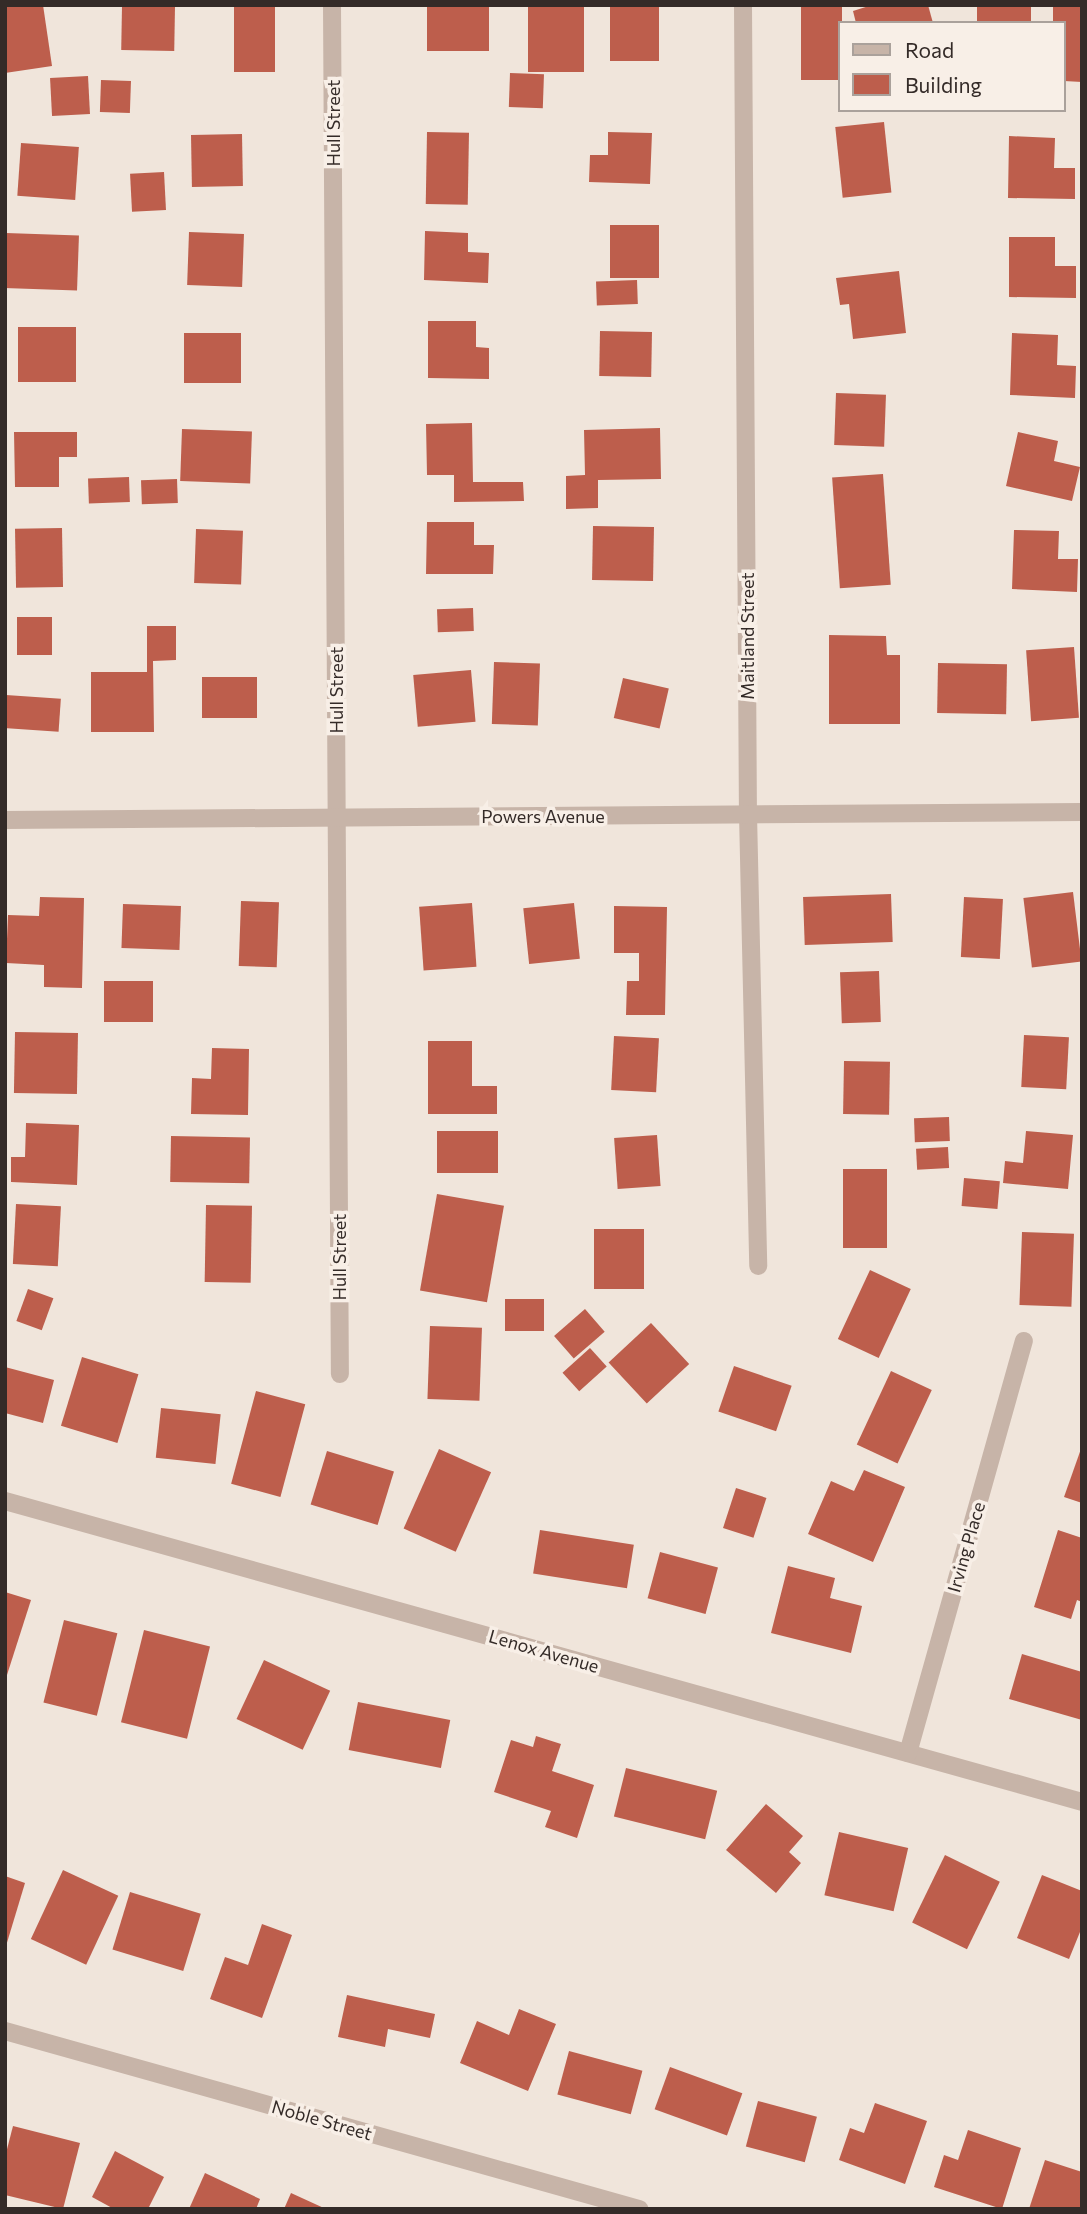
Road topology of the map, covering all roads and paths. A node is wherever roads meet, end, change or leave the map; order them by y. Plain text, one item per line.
1 (332, 5) edge
2 (743, 5) edge
3 (1082, 812) edge
4 (748, 814) junction
5 (336, 817) junction
6 (5, 820) edge
7 (758, 1266) dead end
8 (1024, 1341) dead end
9 (340, 1374) dead end
10 (5, 1500) edge
11 (908, 1754) junction
12 (1082, 1802) edge
13 (5, 2031) edge
14 (639, 2209) edge

1 - 5 street, Hull Street
2 - 4 street, Maitland Street
3 - 4 street, Powers Avenue
4 - 5 street, Powers Avenue
4 - 7 street, Maitland Street
5 - 6 street, Powers Avenue
5 - 9 street, Hull Street
8 - 11 street, Irving Place
10 - 11 street, Lenox Avenue
11 - 12 street, Lenox Avenue
13 - 14 street, Noble Street

